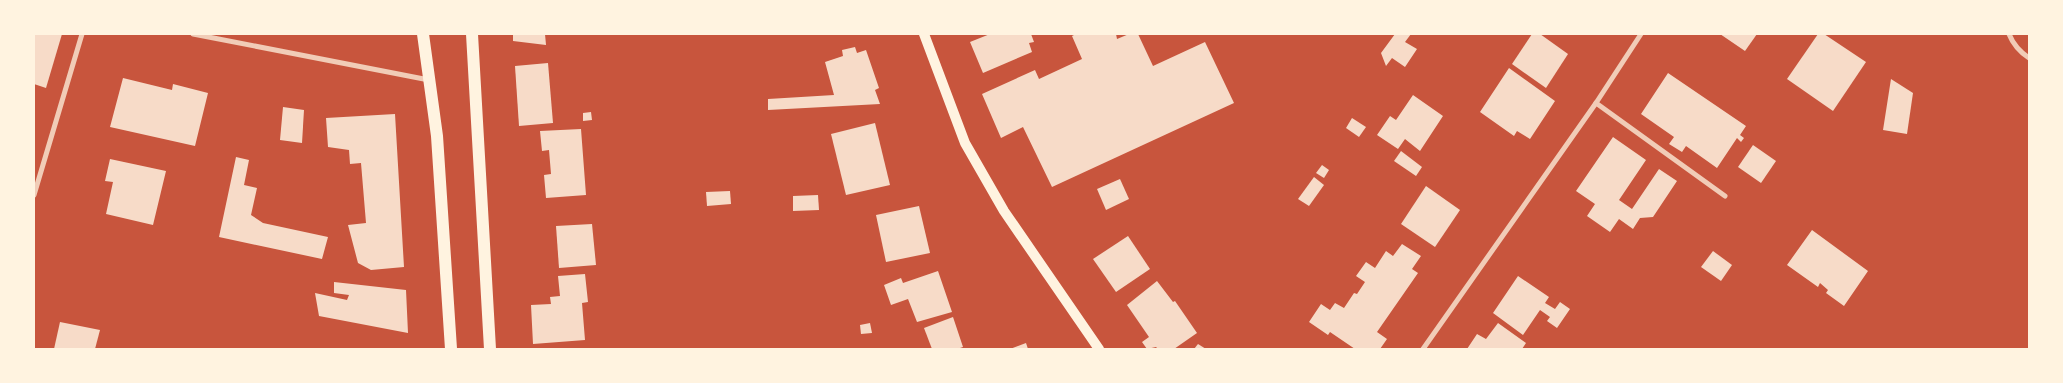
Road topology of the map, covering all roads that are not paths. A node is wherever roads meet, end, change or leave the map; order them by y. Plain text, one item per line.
1 (82, 34) edge
2 (193, 34) edge
3 (423, 34) edge
4 (472, 34) edge
5 (924, 34) edge
6 (1641, 34) edge
7 (2010, 34) edge
8 (2029, 58) edge
9 (430, 80) junction
10 (1596, 103) junction
11 (34, 195) edge
12 (1725, 196) dead end
13 (451, 349) edge
14 (490, 349) edge
15 (1099, 349) edge
16 (1423, 349) edge

1 - 11 street
2 - 9 street
3 - 9 main road
4 - 14 main road
5 - 15 main road
6 - 10 street
7 - 8 street
9 - 13 main road
10 - 12 street
10 - 16 street

